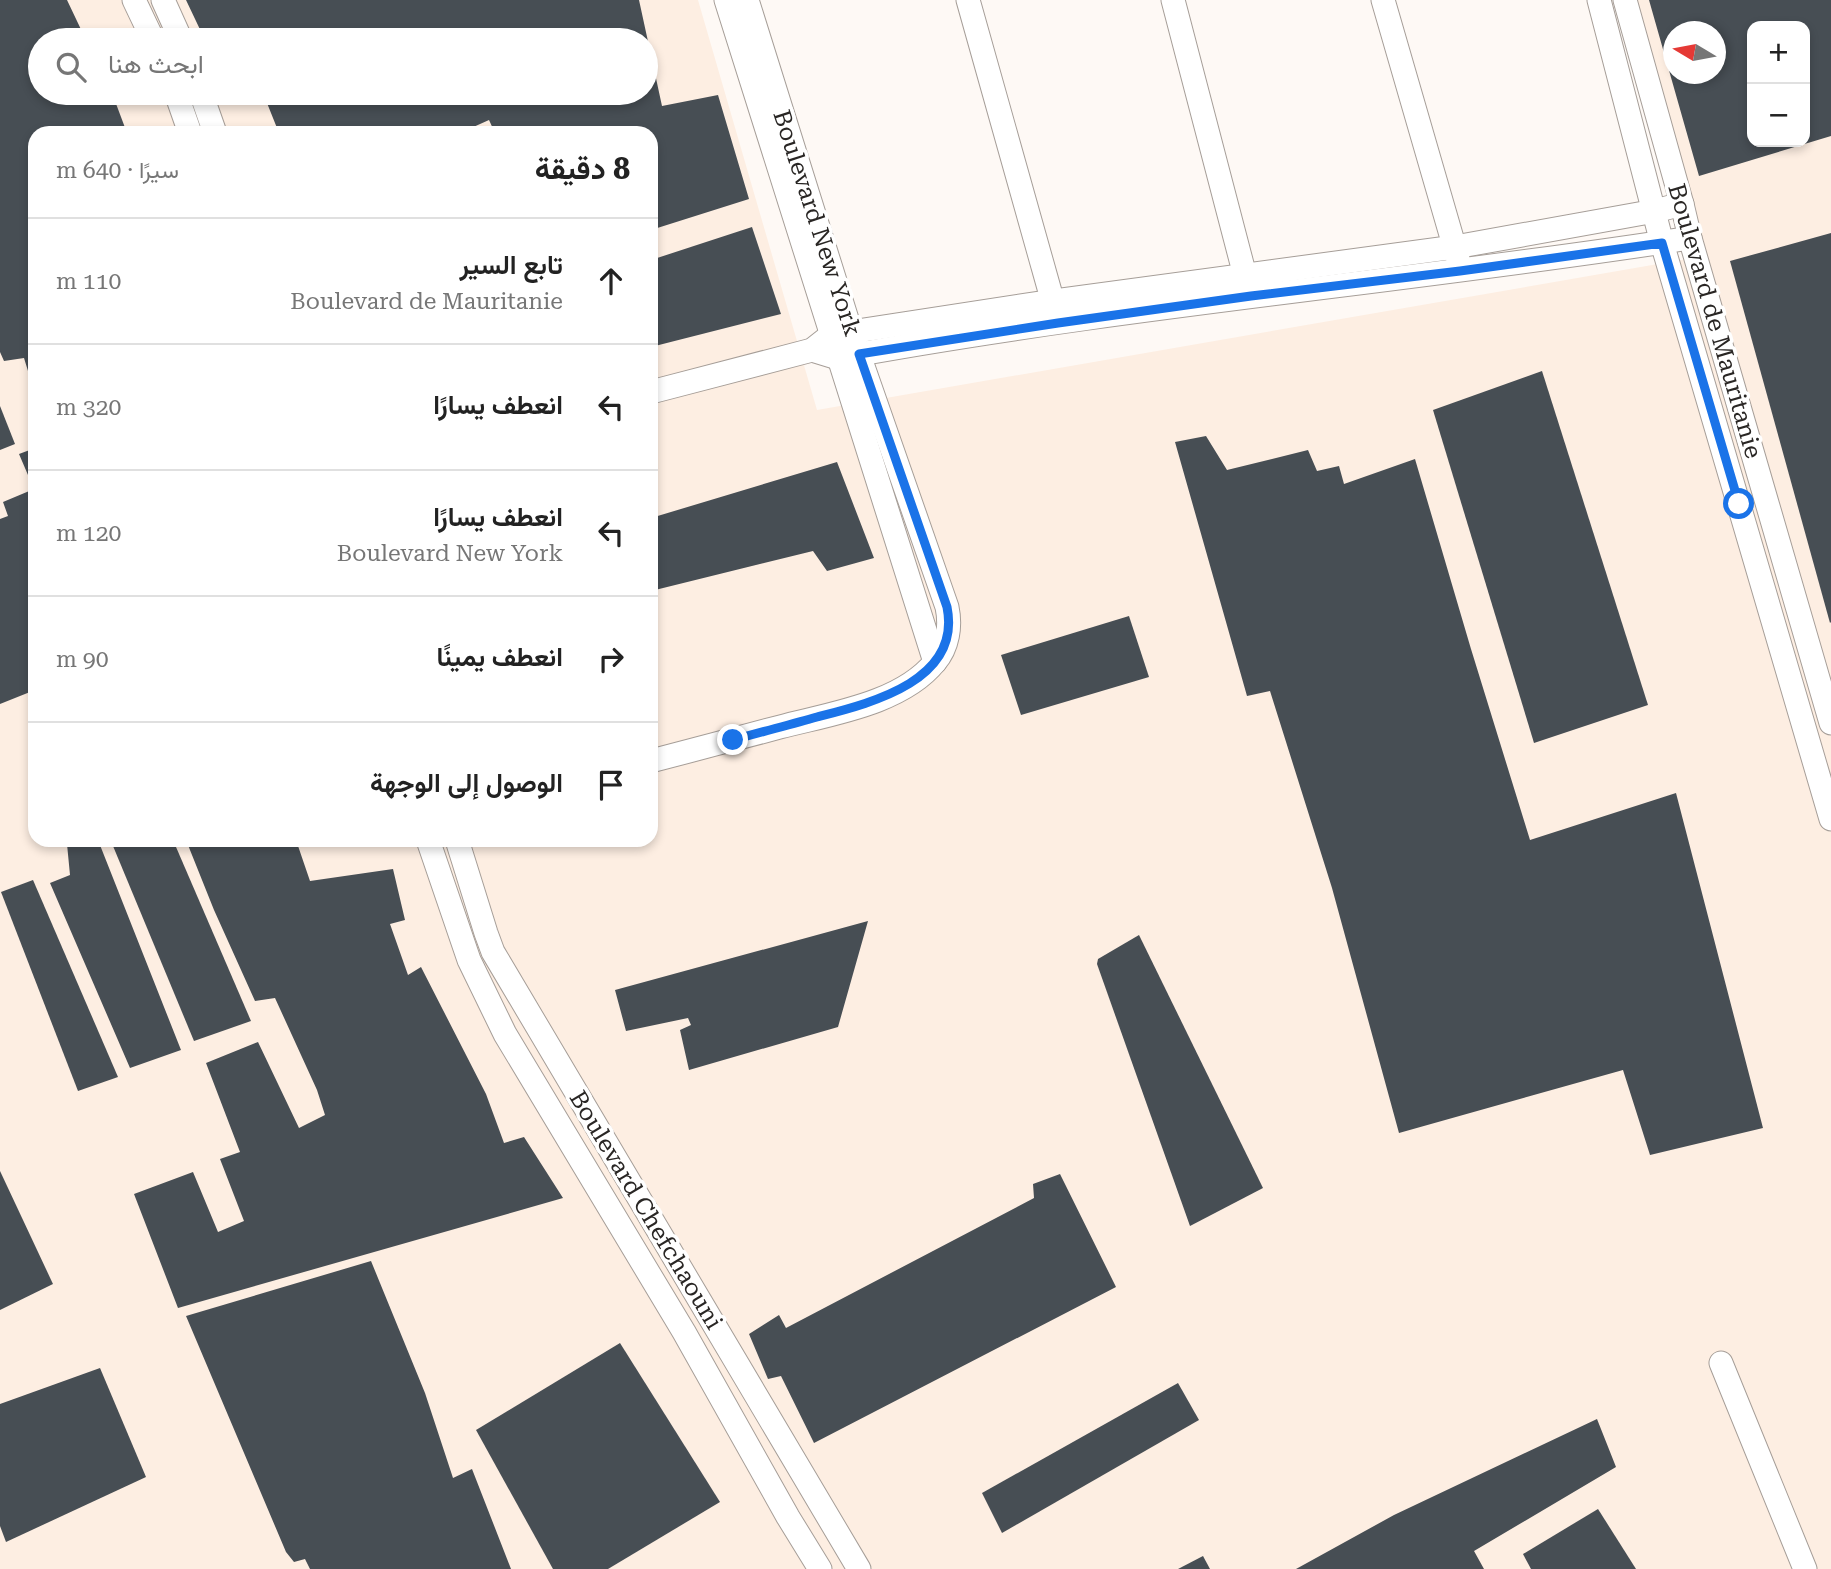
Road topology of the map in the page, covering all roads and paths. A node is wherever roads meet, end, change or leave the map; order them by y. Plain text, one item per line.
1 (134, 0) edge
2 (163, 0) edge
3 (726, 0) edge
4 (747, 0) edge
5 (968, 0) edge
6 (1173, 0) edge
7 (1383, 0) edge
8 (1599, 0) edge
9 (1625, 0) edge
10 (147, 28) edge
11 (176, 28) edge
12 (180, 105) edge
13 (205, 105) edge
14 (188, 126) edge
15 (213, 126) edge
16 (1682, 204) junction
17 (1654, 211) junction
18 (1690, 238) junction
19 (1662, 243) junction
20 (1455, 247) junction
21 (1460, 271) junction
22 (1248, 285) junction
23 (1055, 312) junction
24 (841, 334) junction
25 (812, 350) junction
26 (849, 356) junction
27 (658, 390) edge
28 (1831, 723) edge
29 (658, 759) edge
30 (1831, 819) edge
31 (430, 847) edge
32 (459, 847) edge
33 (1721, 1363) dead end
34 (820, 1569) edge
35 (859, 1569) edge
36 (1805, 1569) edge

1 - 10 street
2 - 11 street
3 - 24 street, Boulevard New York
4 - 24 street, Boulevard New York
5 - 23 street
6 - 22 street
7 - 20 street
8 - 17 street, Boulevard de Mauritanie
9 - 16 street, Boulevard de Mauritanie
12 - 14 street
13 - 15 street
16 - 17 street
16 - 18 street, Boulevard de Mauritanie
17 - 19 street, Boulevard de Mauritanie
17 - 20 street
18 - 19 street
18 - 28 street, Boulevard de Mauritanie
19 - 21 street
19 - 30 street, Boulevard de Mauritanie
20 - 21 street
20 - 22 street
21 - 22 street
22 - 23 street
23 - 24 street
23 - 26 street
24 - 25 street
24 - 26 street, Boulevard New York
25 - 26 street
25 - 27 street
26 - 29 street, Boulevard New York
31 - 34 street, Boulevard Chefchaouni
32 - 35 street, Boulevard Chefchaouni
33 - 36 street

